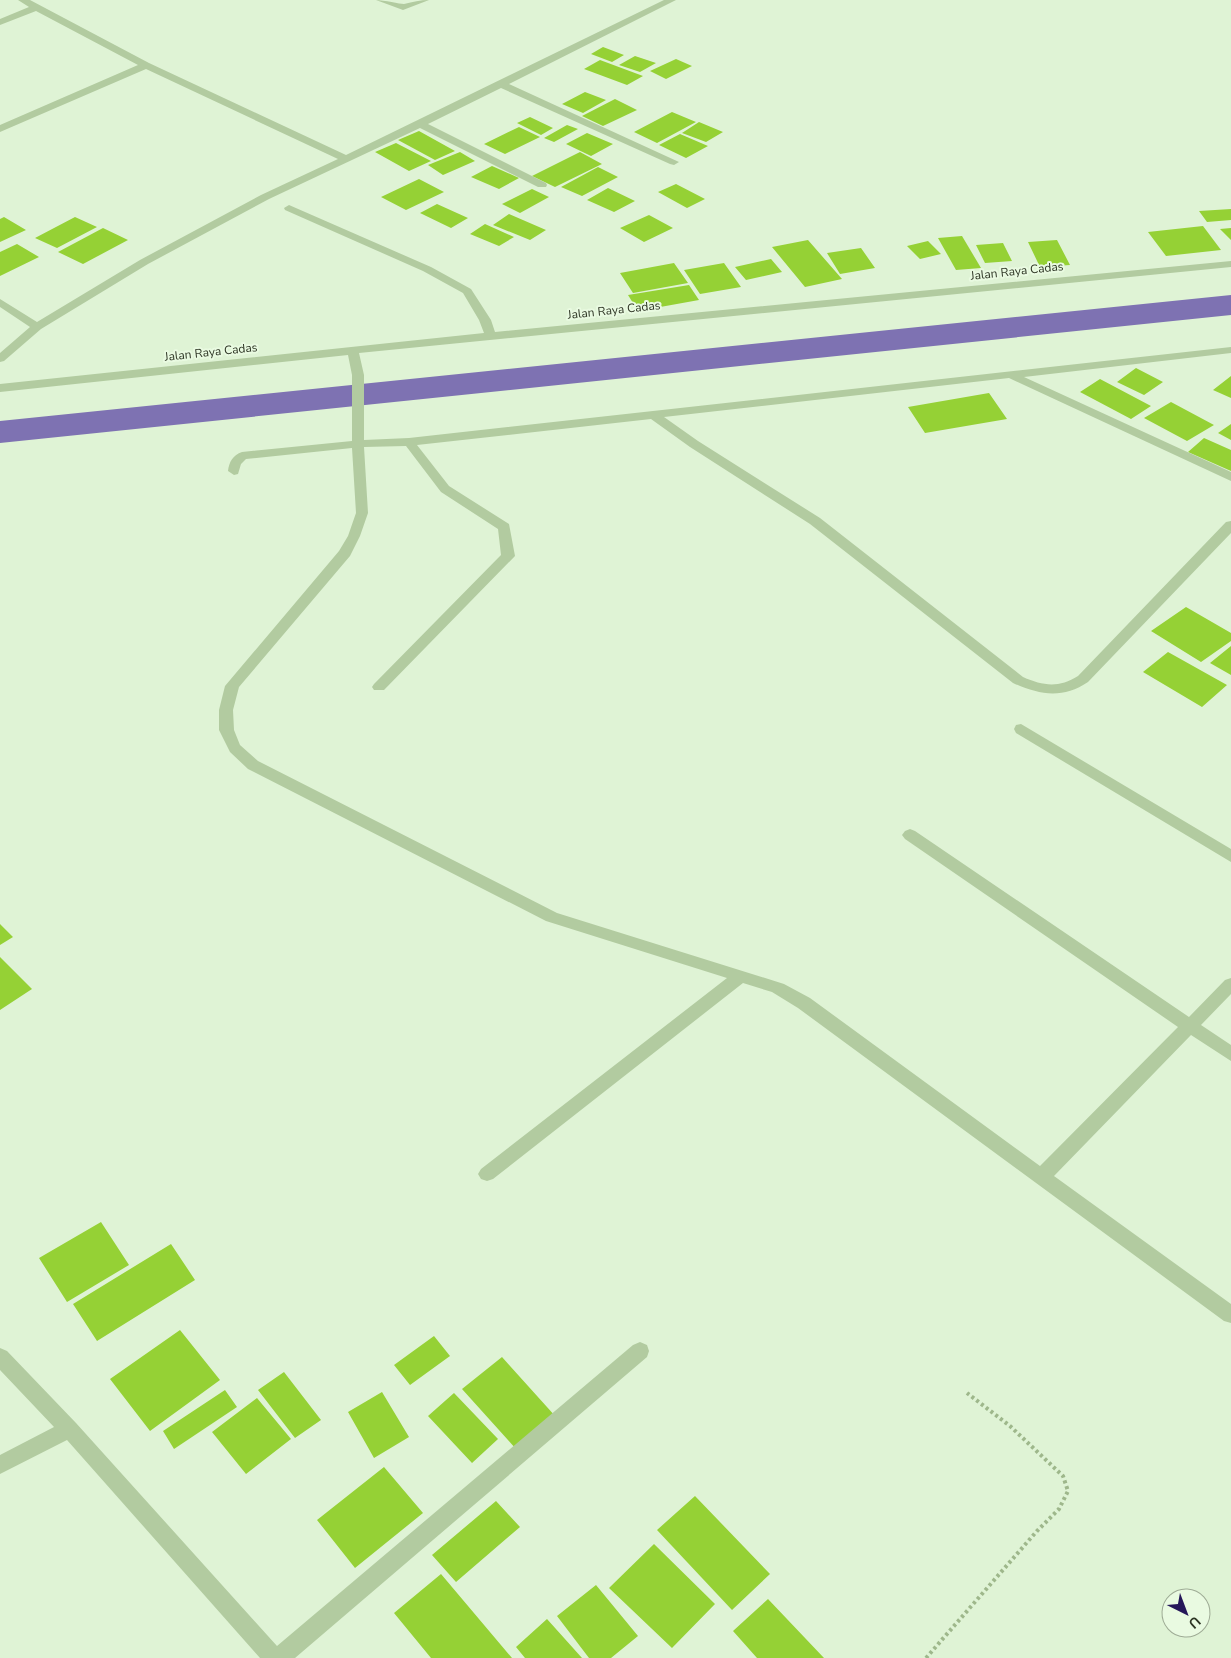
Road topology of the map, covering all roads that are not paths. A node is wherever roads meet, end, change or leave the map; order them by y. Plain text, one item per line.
1 (23, 0) edge
2 (381, 0) edge
3 (424, 0) edge
4 (671, 0) edge
5 (37, 6) junction
6 (0, 22) edge
7 (146, 65) junction
8 (501, 84) junction
9 (420, 124) junction
10 (0, 129) edge
11 (347, 159) junction
12 (674, 162) dead end
13 (542, 184) dead end
14 (290, 208) dead end
15 (1231, 264) edge
16 (0, 302) edge
17 (37, 327) junction
18 (491, 336) junction
19 (1231, 350) edge
20 (353, 351) junction
21 (0, 359) edge
22 (1011, 376) junction
23 (0, 388) edge
24 (652, 414) junction
25 (409, 442) junction
26 (358, 444) junction
27 (234, 471) dead end
28 (1231, 477) edge
29 (1231, 525) edge
30 (379, 688) dead end
31 (1021, 729) dead end
32 (910, 835) dead end
33 (1231, 856) edge
34 (741, 976) junction
35 (1231, 984) edge
36 (1190, 1026) junction
37 (1231, 1054) edge
38 (487, 1174) dead end
39 (1042, 1176) junction
40 (1231, 1315) edge
41 (640, 1351) dead end
42 (0, 1357) edge
43 (69, 1429) junction
44 (0, 1465) edge
45 (274, 1658) edge
46 (279, 1658) edge

1 - 5 street
2 - 3 street
4 - 8 street
5 - 6 street
5 - 7 street
7 - 10 street
7 - 11 street
8 - 9 street
8 - 12 street
9 - 11 street
9 - 13 street
11 - 17 street
14 - 18 street
15 - 18 street, Jalan Raya Cadas
16 - 17 street
17 - 21 street
18 - 20 street, Jalan Raya Cadas
19 - 22 street
20 - 23 street, Jalan Raya Cadas
20 - 26 street
22 - 24 street
22 - 28 street
24 - 25 street
24 - 29 street
25 - 26 street
25 - 30 street
26 - 27 street
26 - 34 street
31 - 33 street
32 - 36 street
34 - 38 street
34 - 39 street
35 - 36 street
36 - 37 street
36 - 39 street
39 - 40 street
41 - 46 street
42 - 43 street
43 - 44 street
43 - 45 street

